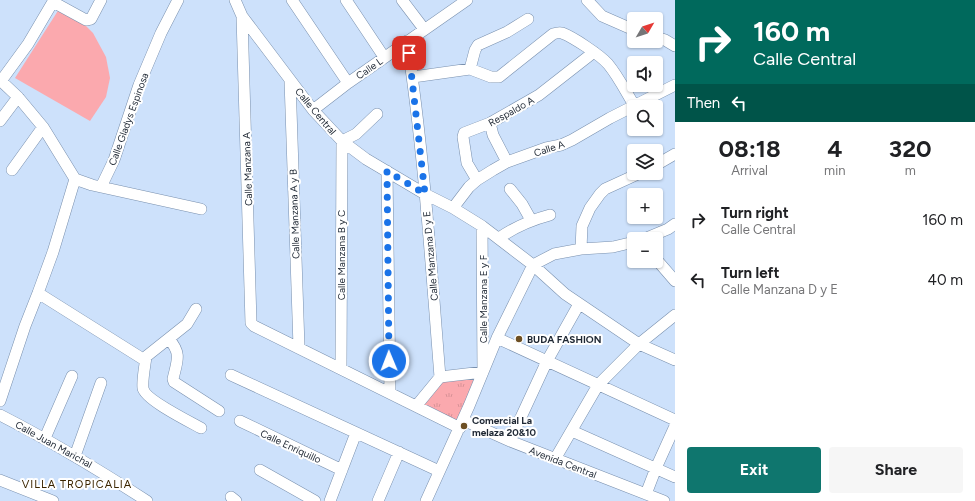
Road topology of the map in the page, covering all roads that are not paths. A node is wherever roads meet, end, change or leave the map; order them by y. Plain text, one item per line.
1 (101, 0) edge
2 (178, 0) edge
3 (235, 0) edge
4 (292, 0) edge
5 (346, 0) edge
6 (402, 0) edge
7 (587, 0) edge
8 (53, 1) edge
9 (462, 1) edge
10 (242, 16) junction
11 (528, 19) dead end
12 (627, 27) edge
13 (424, 29) junction
14 (663, 39) edge
15 (407, 41) junction
16 (675, 46) edge
17 (594, 52) junction
18 (384, 57) junction
19 (470, 69) junction
20 (413, 77) junction
21 (0, 80) edge
22 (290, 80) junction
23 (348, 83) junction
24 (675, 85) edge
25 (18, 97) junction
26 (631, 100) edge
27 (644, 100) edge
28 (627, 109) edge
29 (313, 110) junction
30 (377, 114) dead end
31 (0, 121) edge
32 (490, 124) junction
33 (43, 127) junction
34 (342, 141) junction
35 (675, 154) edge
36 (663, 161) edge
37 (507, 162) junction
38 (12, 170) dead end
39 (387, 171) junction
40 (75, 179) junction
41 (627, 179) edge
42 (477, 180) junction
43 (100, 186) junction
44 (510, 189) dead end
45 (425, 194) junction
46 (453, 208) junction
47 (201, 209) dead end
48 (550, 215) dead end
49 (532, 220) junction
50 (675, 224) edge
51 (482, 226) junction
52 (661, 232) edge
53 (499, 238) junction
54 (627, 244) edge
55 (581, 249) junction
56 (533, 265) junction
57 (663, 267) edge
58 (675, 281) edge
59 (38, 293) junction
60 (579, 304) junction
61 (196, 308) dead end
62 (675, 315) edge
63 (251, 323) joint
64 (497, 338) junction
65 (169, 340) junction
66 (639, 344) junction
67 (299, 347) junction
68 (146, 357) junction
69 (675, 360) edge
70 (547, 361) junction
71 (341, 369) junction
72 (483, 372) junction
73 (231, 375) dead end
74 (72, 376) dead end
75 (440, 377) junction
76 (101, 383) dead end
77 (598, 385) junction
78 (390, 393) junction
79 (0, 401) edge
80 (417, 405) junction
81 (219, 411) dead end
82 (0, 415) edge
83 (675, 420) edge
84 (240, 421) dead end
85 (461, 424) junction
86 (675, 426) edge
87 (201, 428) dead end
88 (572, 432) junction
89 (356, 433) junction
90 (45, 438) junction
91 (510, 441) junction
92 (399, 452) junction
93 (75, 456) junction
94 (555, 459) junction
95 (656, 468) junction
96 (260, 470) dead end
97 (342, 470) junction
98 (439, 471) junction
99 (675, 477) edge
100 (0, 480) edge
101 (646, 494) junction
102 (52, 501) edge
103 (147, 501) edge
104 (315, 501) edge
105 (330, 501) edge
106 (378, 501) edge
107 (426, 501) edge
108 (664, 501) edge

1 - 8 street
2 - 43 street, Calle Gladys Espinosa
3 - 10 street, Calle Central
4 - 23 street
5 - 18 street
6 - 13 street
7 - 12 street
8 - 21 street
9 - 13 street, Calle L
10 - 22 street, Calle Central
10 - 63 street, Calle Manzana A
11 - 19 street
13 - 15 street, Calle L
14 - 16 street
15 - 18 street, Calle L
15 - 20 street, Calle Manzana D y E
17 - 19 street
17 - 26 street
17 - 32 street, Respaldo A
18 - 23 street, Calle L
19 - 20 street
20 - 45 street, Calle Manzana D y E
21 - 25 street
22 - 29 street, Calle Central
22 - 67 street, Calle Manzana A y B
23 - 29 street, Calle L
24 - 27 street, Calle A
25 - 31 street
25 - 33 street
28 - 37 street, Calle A
29 - 34 street, Calle Central
30 - 34 street
32 - 37 street
32 - 42 street, Respaldo A
33 - 38 street
33 - 40 street
34 - 39 street, Calle Central
34 - 71 street, Calle Manzana B y C
35 - 36 street
37 - 42 street, Calle A
39 - 45 street, Calle Central
39 - 78 street
40 - 43 street
40 - 59 street
41 - 55 street
42 - 46 street, Calle A
43 - 47 street
44 - 49 street
45 - 46 street, Calle Central
45 - 75 street, Calle Manzana D y E
46 - 51 street, Calle Central
48 - 49 street
49 - 53 street
50 - 52 street
51 - 53 street, Calle Central
51 - 72 street, Calle Manzana E y F
53 - 56 street, Calle Central
54 - 55 street
55 - 56 street
56 - 60 street, Calle Central
56 - 64 street
57 - 58 street
59 - 68 street
59 - 79 street
60 - 66 street, Calle Central
60 - 70 street
61 - 65 street
62 - 66 street
63 - 67 street, Avenida Central
64 - 70 street
64 - 72 street
65 - 68 street
65 - 81 street
66 - 69 street, Calle Central
66 - 77 street
67 - 71 street, Avenida Central
68 - 87 street
70 - 77 street
70 - 91 street
71 - 78 street, Avenida Central
72 - 75 street
72 - 85 street
73 - 89 street
74 - 90 street
75 - 80 street
76 - 93 street
77 - 83 street
77 - 88 street
78 - 80 street, Avenida Central
80 - 85 street, Avenida Central
82 - 90 street, Calle Juan Marichal
84 - 97 street, Calle Enriquillo
85 - 91 street, Avenida Central
85 - 98 street
86 - 95 street
88 - 94 street
88 - 95 street
89 - 92 street
89 - 97 street
90 - 93 street, Calle Juan Marichal
91 - 94 street, Avenida Central
92 - 98 street
92 - 106 street
93 - 103 street, Calle Juan Marichal
94 - 101 street, Avenida Central
95 - 99 street
95 - 101 street
96 - 104 street
97 - 105 street
98 - 107 street
100 - 102 street
101 - 108 street, Avenida Central

